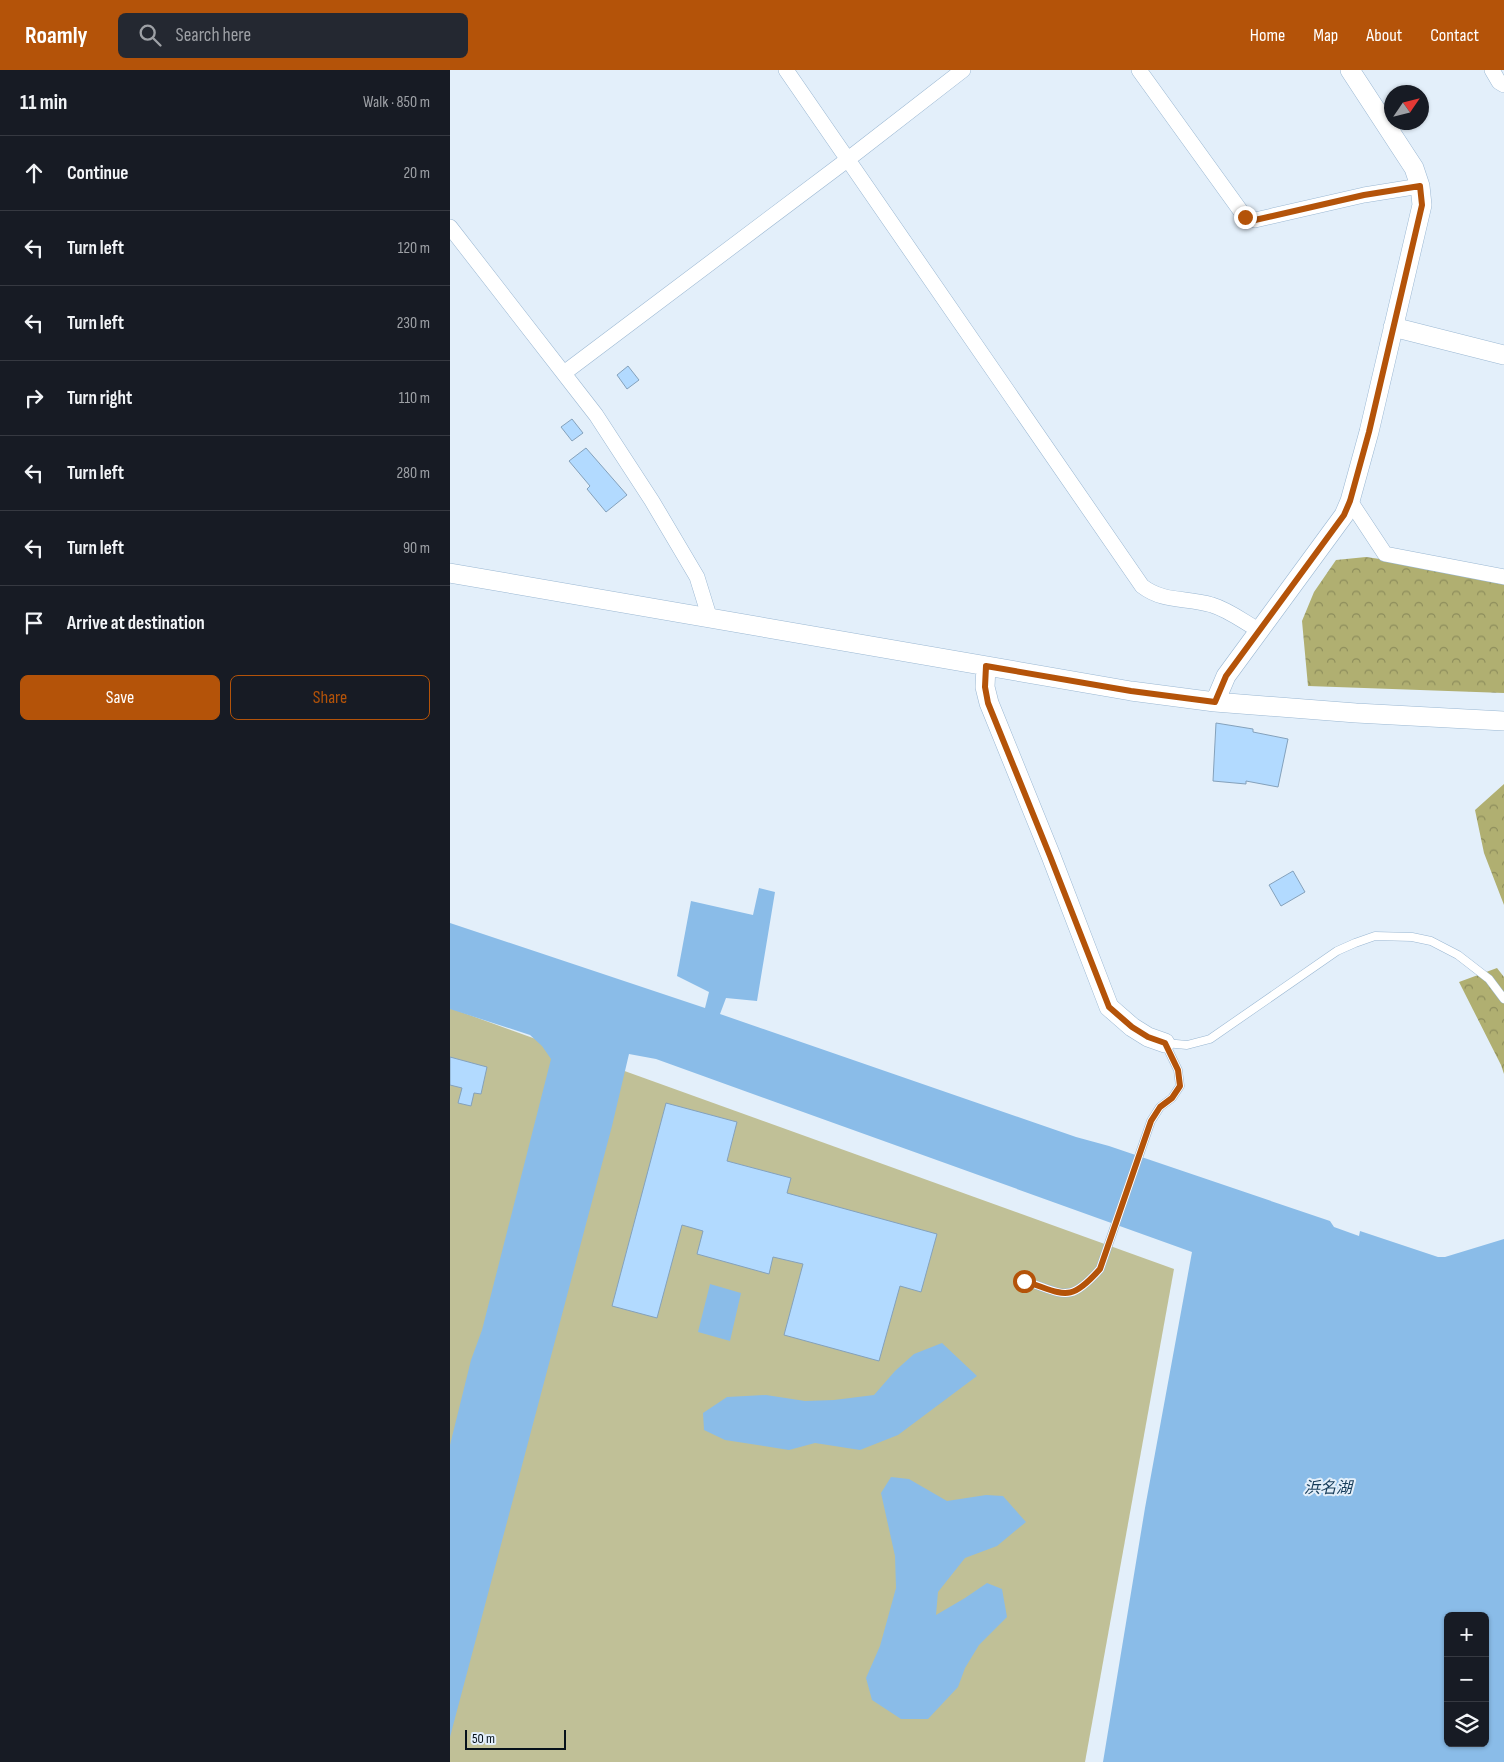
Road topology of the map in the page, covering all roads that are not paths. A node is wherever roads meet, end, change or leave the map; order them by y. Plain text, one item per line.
1 (786, 70) edge
2 (963, 70) edge
3 (1139, 70) edge
4 (1350, 70) edge
5 (1492, 70) edge
6 (1504, 85) edge
7 (848, 160) junction
8 (1420, 186) junction
9 (450, 227) edge
10 (1393, 327) junction
11 (1504, 354) edge
12 (564, 373) junction
13 (1350, 501) junction
14 (450, 573) edge
15 (1504, 577) edge
16 (710, 619) junction
17 (1260, 631) junction
18 (986, 666) junction
19 (1215, 702) junction
20 (1504, 721) edge
21 (1504, 999) edge
22 (1165, 1043) junction
23 (1024, 1281) dead end

1 - 7 street
2 - 7 street
3 - 8 street
4 - 8 street
5 - 6 street
7 - 12 street
7 - 17 street
8 - 10 street
9 - 12 street
10 - 11 street
10 - 13 street
12 - 16 street
13 - 15 street
13 - 17 street
14 - 16 street
16 - 18 street
17 - 19 street
18 - 19 street
18 - 22 street
19 - 20 street
21 - 22 lane
22 - 23 lane

